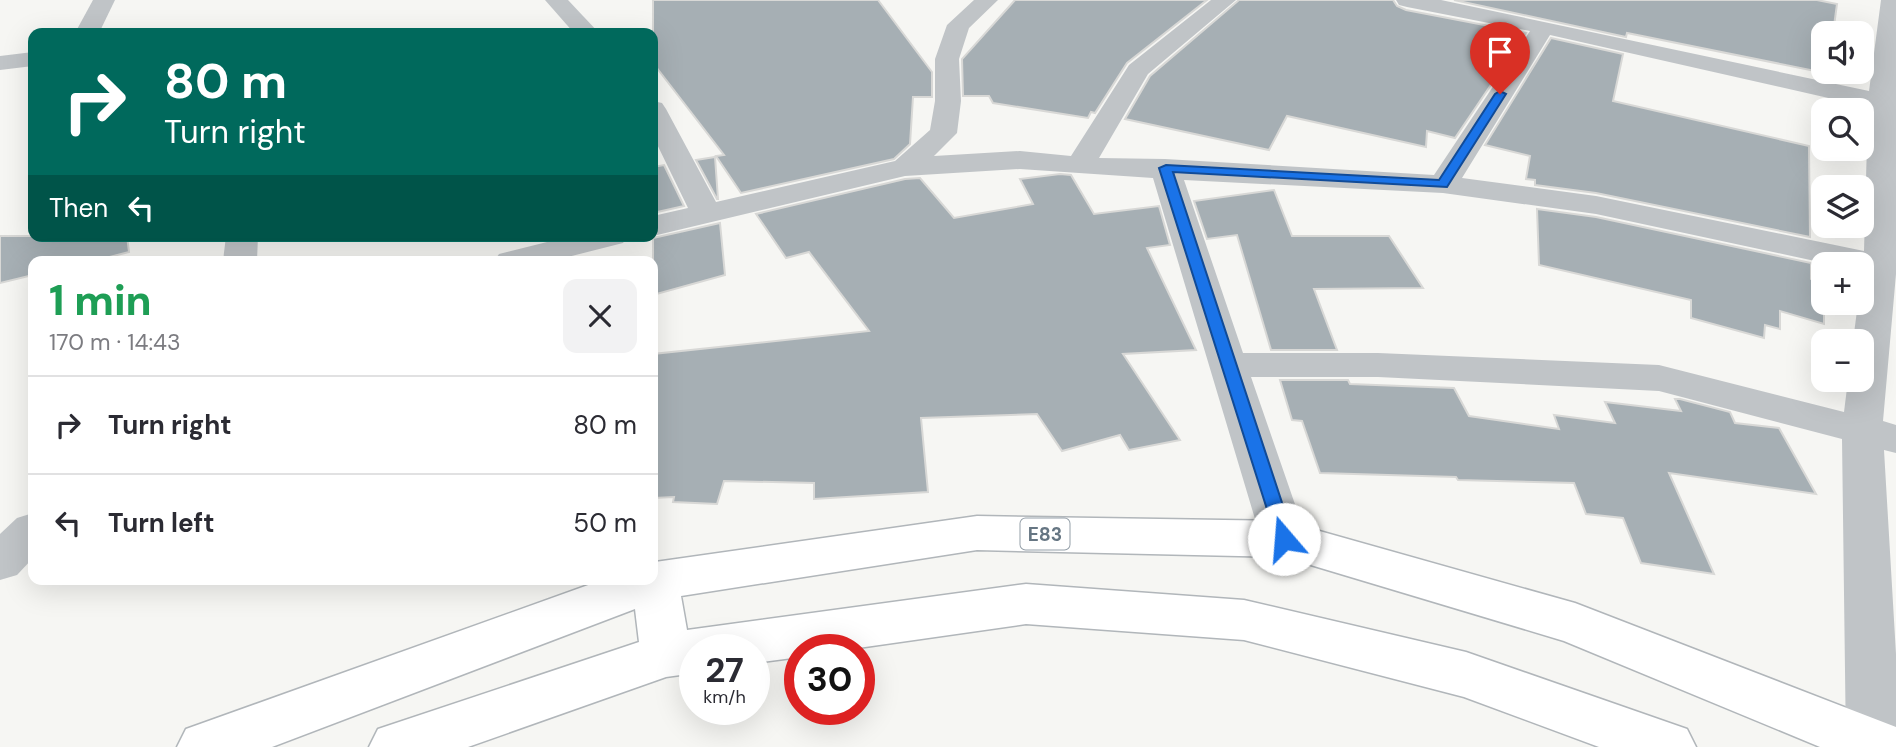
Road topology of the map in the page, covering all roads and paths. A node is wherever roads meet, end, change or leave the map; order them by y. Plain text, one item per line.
1 (104, 0) edge
2 (556, 0) edge
3 (987, 0) edge
4 (1225, 0) edge
5 (1408, 0) edge
6 (1885, 1) edge
7 (1544, 27) junction
8 (90, 28) edge
9 (582, 28) edge
10 (28, 60) edge
11 (0, 64) edge
12 (1889, 104) edge
13 (658, 119) edge
14 (1080, 166) junction
15 (905, 167) junction
16 (1166, 168) junction
17 (1443, 184) junction
18 (706, 213) junction
19 (658, 225) edge
20 (588, 242) edge
21 (531, 256) edge
22 (1880, 265) junction
23 (1228, 365) junction
24 (1879, 434) edge
25 (28, 535) edge
26 (1284, 539) junction
27 (0, 562) edge
28 (658, 581) edge
29 (644, 585) edge
30 (657, 585) edge
31 (680, 634) edge
32 (770, 640) edge
33 (679, 655) edge
34 (1877, 745) edge
35 (205, 747) edge
36 (397, 747) edge
37 (1668, 747) edge

1 - 8 street
2 - 9 street
3 - 15 street
4 - 14 street
5 - 7 street
6 - 12 street
7 - 12 street
7 - 17 street
10 - 11 street
12 - 22 street
13 - 18 street
14 - 15 street
14 - 16 street
15 - 18 street
16 - 17 street
16 - 23 street
17 - 22 street
18 - 19 street
20 - 21 street
22 - 24 street
23 - 24 street
23 - 26 street
24 - 34 street
25 - 27 street
26 - 28 main road, E83
26 - 34 main road, E83
29 - 35 main road, E83
30 - 31 main road
32 - 37 main road
33 - 36 main road

